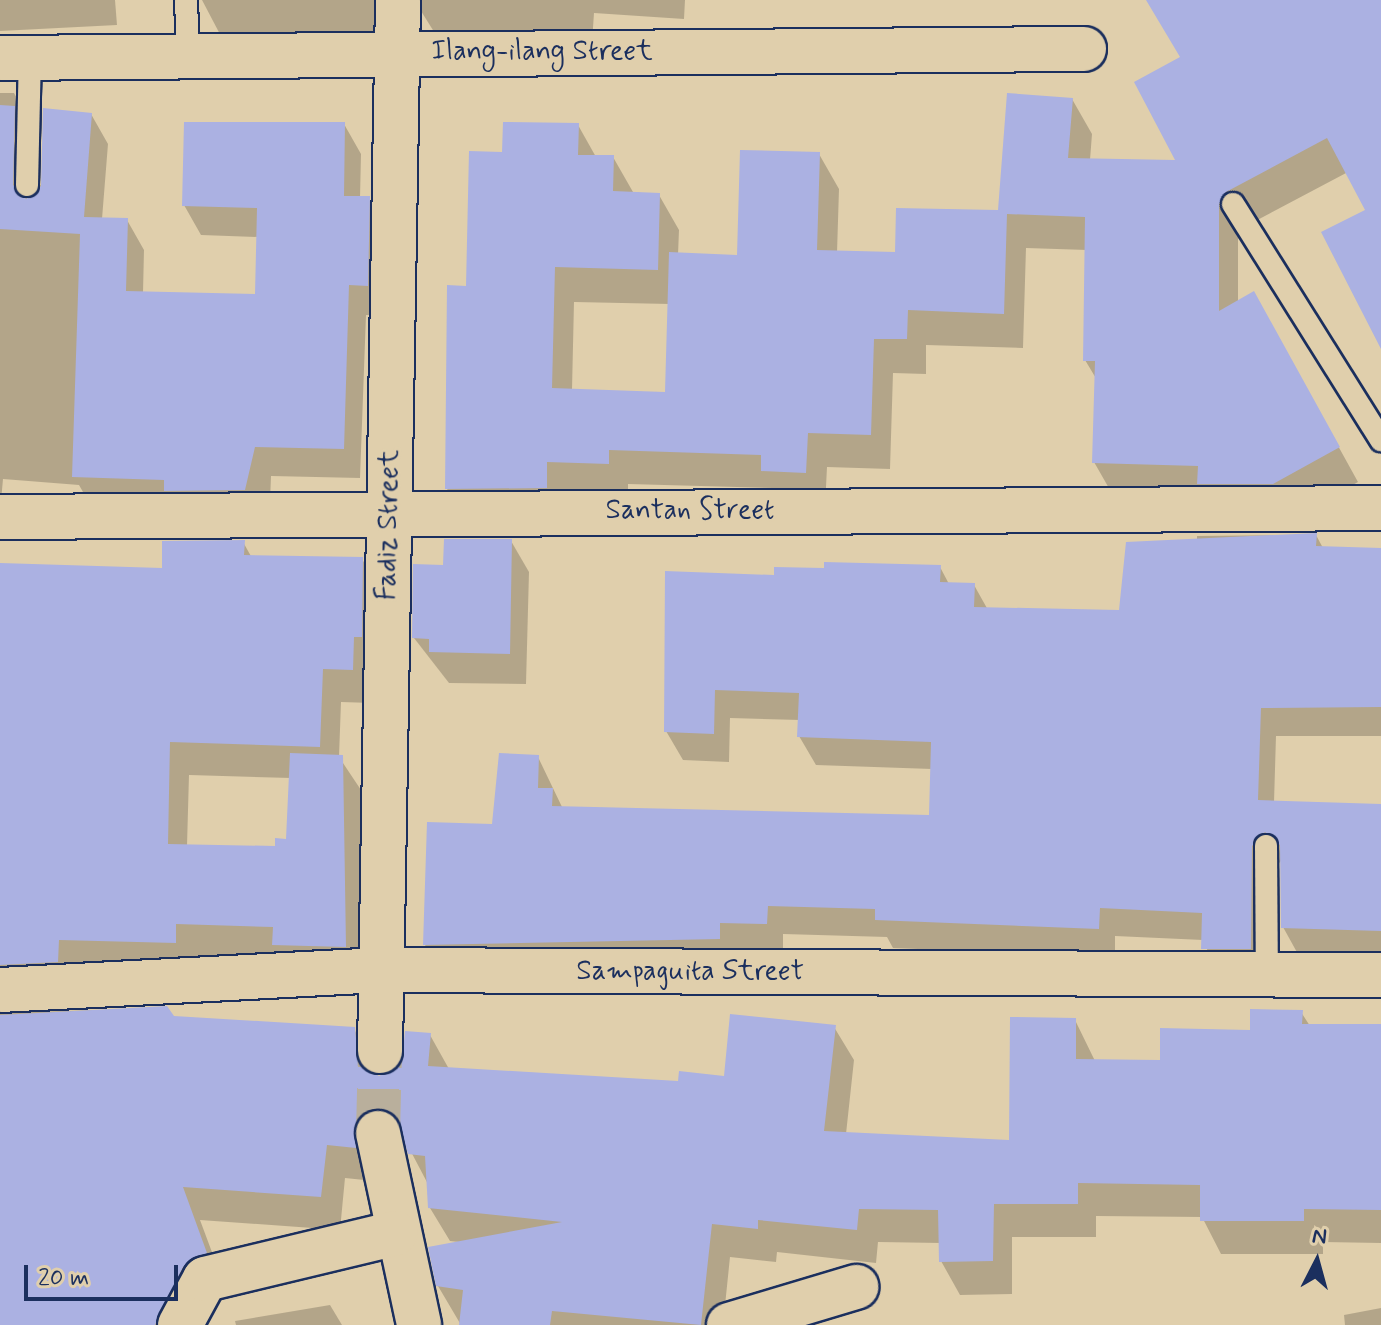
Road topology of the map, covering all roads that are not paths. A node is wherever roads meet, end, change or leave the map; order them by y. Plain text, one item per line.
1 (186, 0) edge
2 (398, 0) edge
3 (1084, 49) dead end
4 (397, 53) junction
5 (188, 55) junction
6 (15, 57) edge
7 (27, 185) dead end
8 (1233, 204) dead end
9 (1381, 440) edge
10 (1381, 508) edge
11 (389, 513) junction
12 (0, 517) edge
13 (1266, 846) dead end
14 (384, 970) junction
15 (1267, 975) junction
16 (1381, 975) edge
17 (0, 990) edge
18 (380, 1051) tunnel mouth
19 (378, 1133) tunnel mouth
20 (396, 1233) junction
21 (856, 1287) dead end
22 (180, 1325) edge
23 (419, 1325) edge
24 (729, 1325) edge

1 - 5 lane
2 - 4 street, Fadiz Street
3 - 4 street, Ilang-ilang Street
4 - 5 street, Ilang-ilang Street
4 - 11 street, Fadiz Street
5 - 6 street, Ilang-ilang Street
6 - 7 lane
8 - 9 lane
10 - 11 street, Santan Street
11 - 12 street, Santan Street
11 - 14 street, Fadiz Street
13 - 15 lane
14 - 15 street, Sampaguita Street
14 - 17 street, Sampaguita Street
14 - 18 street, Fadiz Street
15 - 16 street, Sampaguita Street
19 - 20 street
20 - 22 street
20 - 23 street
21 - 24 street

